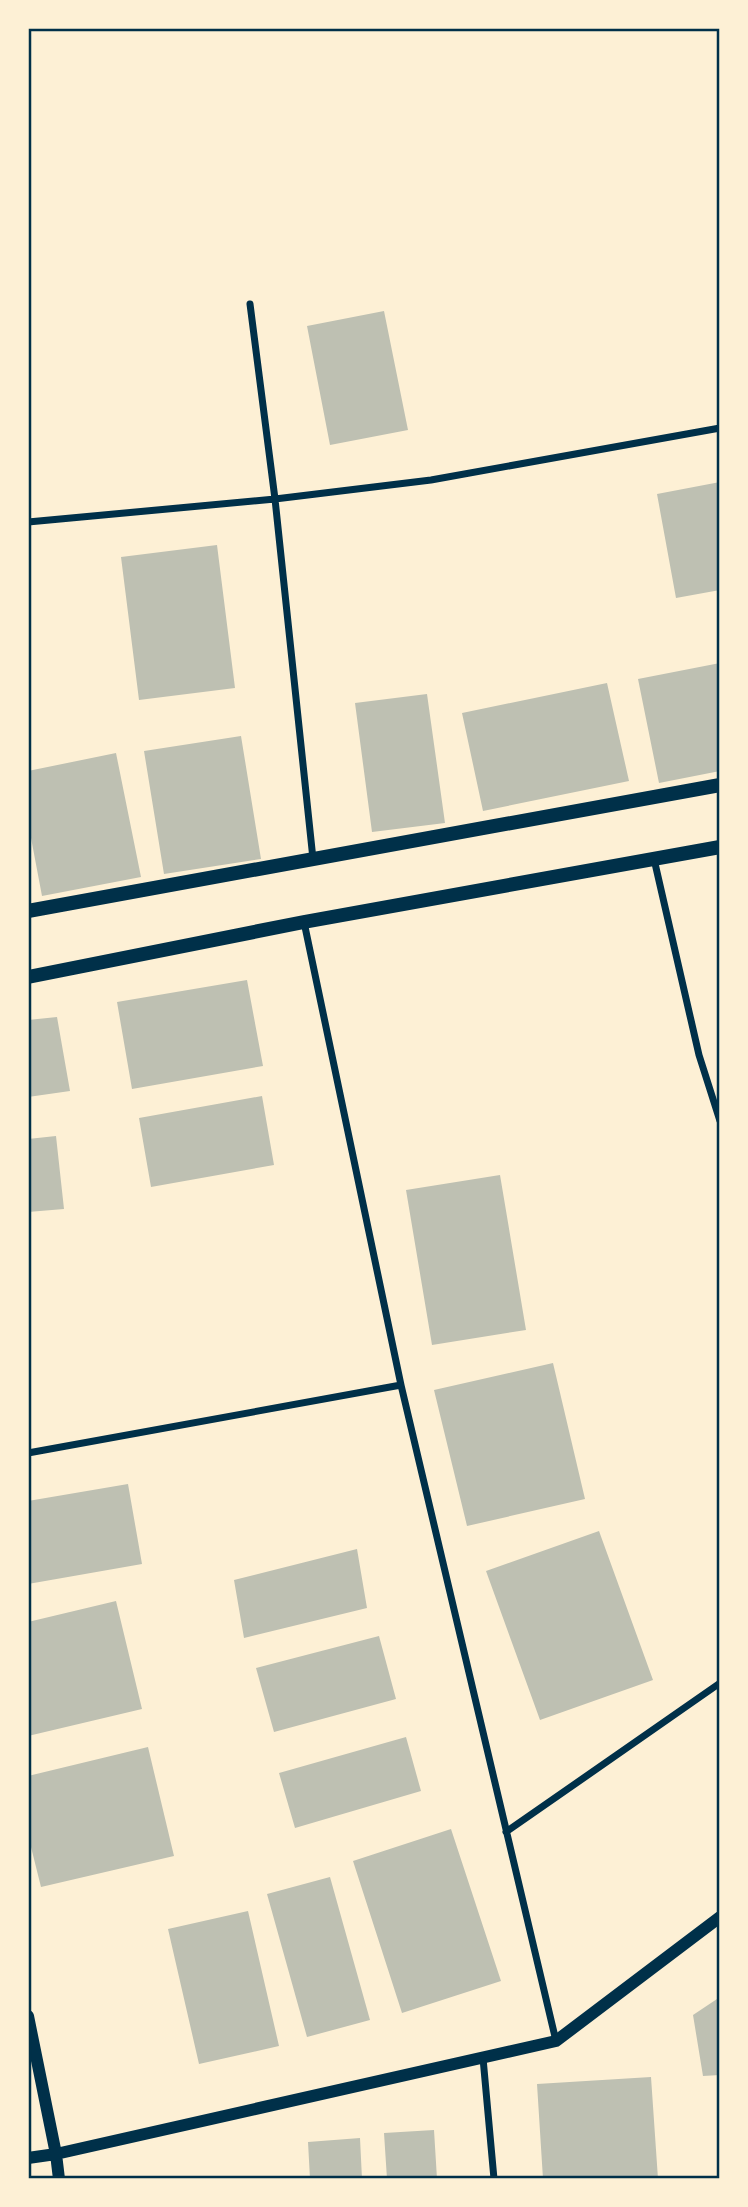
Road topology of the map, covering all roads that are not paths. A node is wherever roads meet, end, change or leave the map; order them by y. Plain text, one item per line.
1 (250, 304) dead end
2 (720, 428) edge
3 (275, 499) junction
4 (28, 522) edge
5 (720, 785) edge
6 (720, 846) edge
7 (313, 859) junction
8 (653, 859) junction
9 (28, 911) edge
10 (304, 922) junction
11 (28, 977) edge
12 (720, 1087) edge
13 (710, 1089) junction
14 (720, 1121) edge
15 (401, 1385) junction
16 (28, 1452) edge
17 (720, 1683) edge
18 (506, 1832) junction
19 (720, 1917) edge
20 (28, 2016) edge
21 (556, 2041) junction
22 (483, 2057) junction
23 (56, 2154) junction
24 (28, 2158) edge
25 (59, 2179) edge
26 (494, 2179) edge

1 - 3 street
2 - 3 street
3 - 4 street
3 - 7 street
5 - 7 main road
6 - 8 main road
7 - 9 main road
8 - 10 main road
8 - 13 street
10 - 11 main road
10 - 15 street
12 - 13 street
13 - 14 street
15 - 16 street
15 - 18 street
17 - 18 street
18 - 21 street
19 - 21 street
20 - 23 street
21 - 22 street
22 - 23 street
22 - 26 street
23 - 24 street
23 - 25 street

